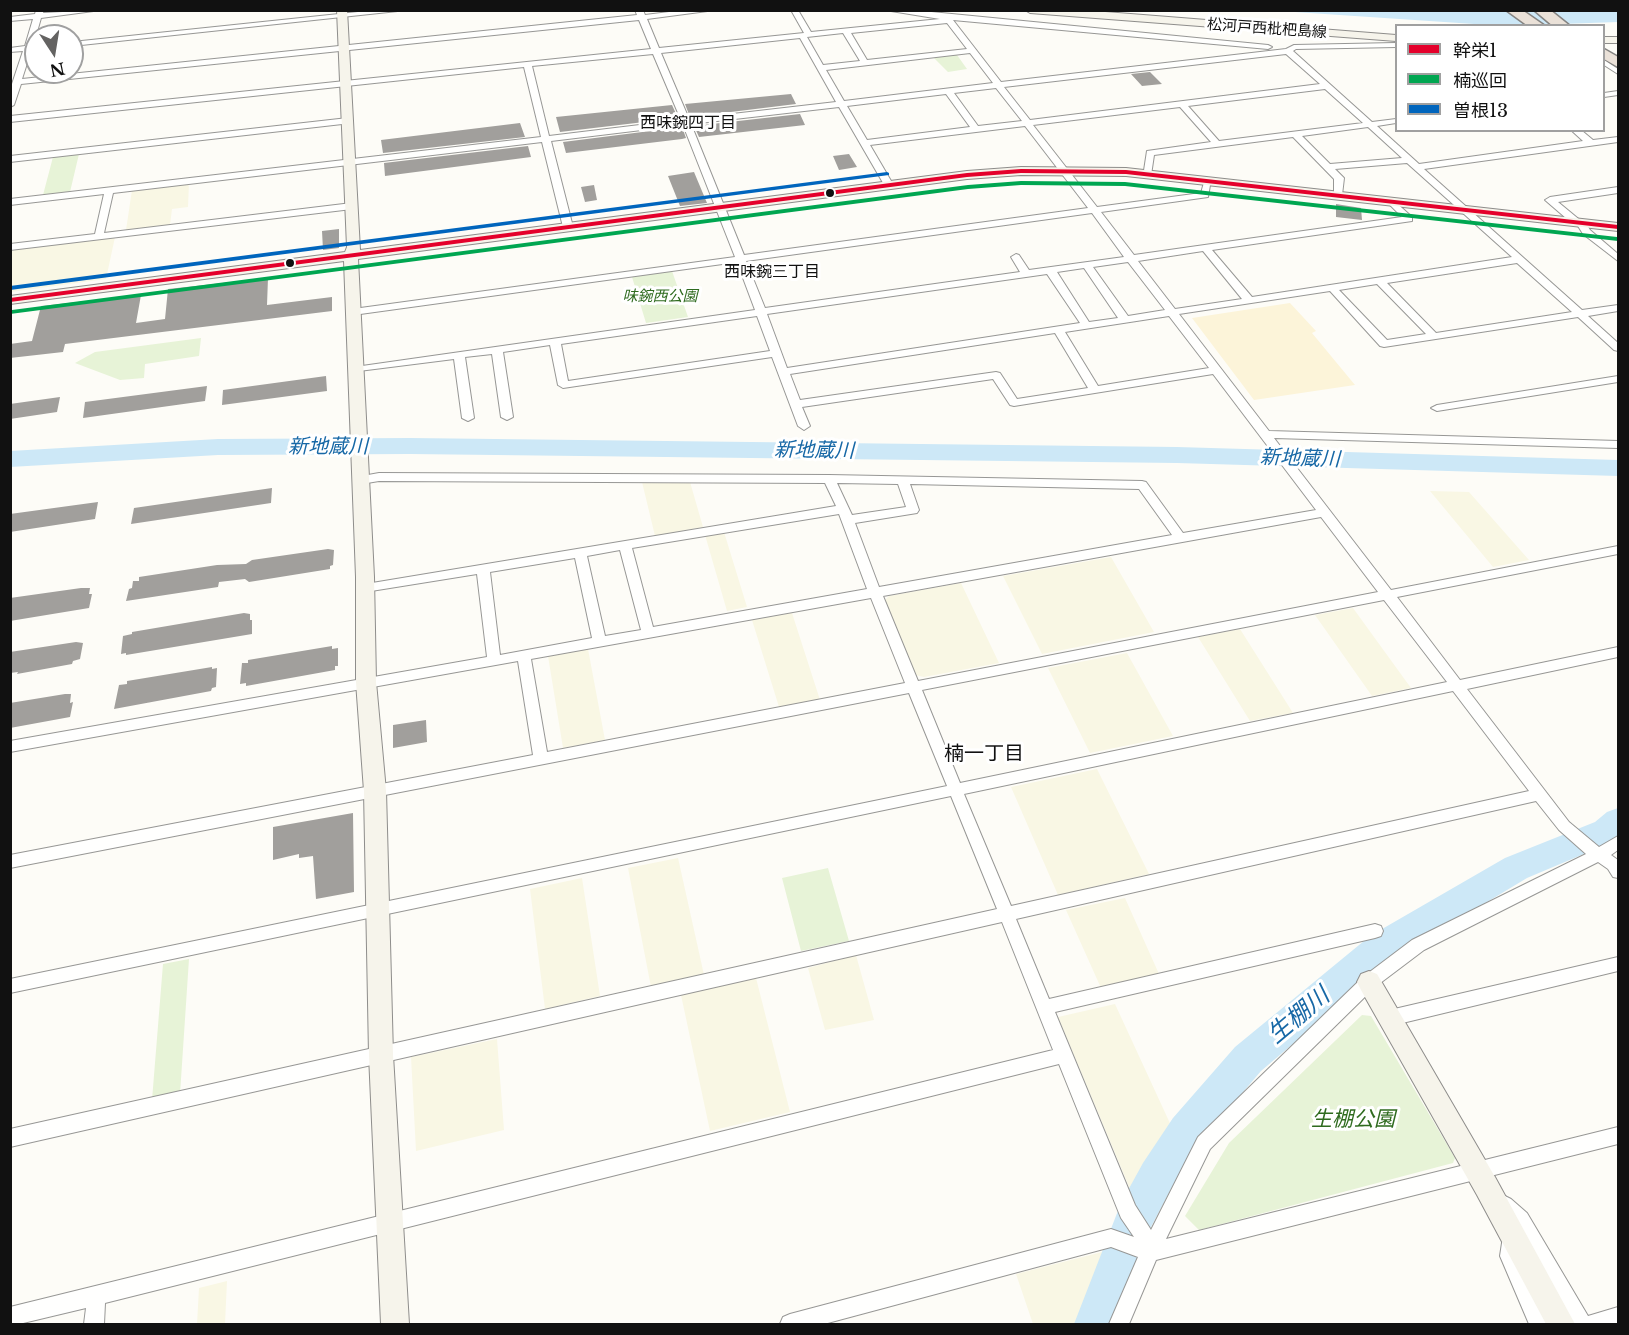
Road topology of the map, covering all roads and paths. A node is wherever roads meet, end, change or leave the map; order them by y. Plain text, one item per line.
1 (98, 10) edge
2 (404, 10) edge
3 (712, 10) edge
4 (794, 10) edge
5 (888, 10) edge
6 (1030, 10) edge
7 (1501, 10) edge
8 (1512, 10) edge
9 (1540, 10) edge
10 (1556, 10) edge
11 (39, 13) edge
12 (342, 14) edge
13 (641, 14) edge
14 (10, 19) edge
15 (949, 19) junction
16 (1524, 24) edge
17 (1535, 24) edge
18 (1560, 24) edge
19 (1575, 24) edge
20 (845, 30) junction
21 (805, 34) junction
22 (1395, 38) edge
23 (1605, 42) edge
24 (84, 43) edge
25 (1395, 45) edge
26 (344, 49) junction
27 (655, 50) junction
28 (1289, 50) junction
29 (971, 51) junction
30 (1618, 52) edge
31 (1605, 54) edge
32 (1605, 62) edge
33 (866, 63) junction
34 (1618, 63) edge
35 (526, 64) junction
36 (24, 67) edge
37 (820, 68) junction
38 (1605, 69) edge
39 (1618, 70) edge
40 (1618, 77) edge
41 (18, 82) junction
42 (346, 84) junction
43 (998, 85) junction
44 (1327, 86) junction
45 (948, 91) junction
46 (841, 104) junction
47 (1182, 104) junction
48 (10, 105) edge
49 (10, 119) edge
50 (348, 121) junction
51 (1395, 121) edge
52 (687, 122) junction
53 (1030, 123) junction
54 (1370, 124) junction
55 (975, 129) junction
56 (1577, 132) edge
57 (1295, 134) junction
58 (545, 138) junction
59 (1618, 139) edge
60 (864, 143) junction
61 (1591, 143) junction
62 (1217, 144) junction
63 (10, 159) edge
64 (1409, 160) junction
65 (349, 161) junction
66 (1328, 167) junction
67 (1417, 167) junction
68 (1064, 170) junction
69 (1146, 175) junction
70 (1208, 181) junction
71 (890, 186) junction
72 (109, 190) junction
73 (1618, 190) edge
74 (1337, 195) junction
75 (10, 202) edge
76 (1392, 202) junction
77 (352, 206) junction
78 (721, 207) junction
79 (1095, 210) junction
80 (1467, 211) junction
81 (1580, 224) junction
82 (568, 227) junction
83 (1618, 227) edge
84 (99, 236) junction
85 (10, 247) edge
86 (1206, 249) junction
87 (351, 256) junction
88 (1016, 257) dead end
89 (740, 258) junction
90 (1618, 258) edge
91 (1132, 259) junction
92 (1521, 259) junction
93 (1087, 265) junction
94 (1050, 270) junction
95 (1026, 274) junction
96 (1380, 281) junction
97 (1332, 288) junction
98 (10, 300) edge
99 (1249, 300) junction
100 (1618, 308) edge
101 (353, 312) junction
102 (761, 312) junction
103 (1173, 312) junction
104 (1582, 314) junction
105 (1125, 320) junction
106 (1086, 325) junction
107 (1058, 329) junction
108 (1434, 337) junction
109 (555, 342) junction
110 (1618, 348) edge
111 (497, 350) junction
112 (775, 353) junction
113 (459, 356) junction
114 (355, 370) junction
115 (1216, 370) junction
116 (783, 372) junction
117 (1618, 379) edge
118 (1095, 390) junction
119 (796, 404) junction
120 (1437, 408) dead end
121 (507, 417) dead end
122 (468, 418) dead end
123 (804, 426) dead end
124 (1263, 434) junction
125 (1618, 444) edge
126 (360, 473) junction
127 (829, 479) junction
128 (902, 480) junction
129 (1326, 512) junction
130 (845, 514) junction
131 (1180, 538) junction
132 (625, 545) junction
133 (1618, 550) edge
134 (580, 552) junction
135 (483, 569) junction
136 (365, 588) junction
137 (875, 593) junction
138 (1388, 595) junction
139 (648, 633) junction
140 (600, 641) junction
141 (1618, 652) edge
142 (524, 655) junction
143 (494, 660) junction
144 (366, 682) junction
145 (1458, 685) junction
146 (913, 686) junction
147 (10, 747) edge
148 (541, 759) junction
149 (956, 790) junction
150 (375, 792) junction
151 (1541, 794) junction
152 (1618, 842) edge
153 (1595, 852) junction
154 (10, 862) edge
155 (1618, 872) edge
156 (376, 911) junction
157 (1007, 914) junction
158 (1375, 931) dead end
159 (1618, 964) edge
160 (1369, 982) junction
161 (10, 986) edge
162 (1046, 1007) junction
163 (1390, 1018) junction
164 (381, 1055) junction
165 (1064, 1055) junction
166 (1618, 1136) edge
167 (10, 1138) edge
168 (1482, 1179) junction
169 (392, 1224) junction
170 (1512, 1233) junction
171 (1145, 1246) junction
172 (96, 1296) junction
173 (10, 1317) edge
174 (1618, 1317) edge
175 (94, 1324) edge
176 (395, 1324) edge
177 (790, 1324) edge
178 (1119, 1324) edge
179 (1539, 1324) edge
180 (1561, 1324) edge
181 (1582, 1324) edge
182 (1593, 1324) edge

1 - 11 street
2 - 12 street
3 - 13 street
4 - 21 street
5 - 15 street
6 - 22 street, 松河戸西枇杷島線
7 - 16 highway
8 - 17 highway
9 - 18 highway
10 - 19 highway
11 - 14 street
12 - 24 street
12 - 26 street
13 - 26 street
13 - 27 street
15 - 20 street
15 - 28 street
15 - 29 street
20 - 21 street
20 - 33 street
21 - 27 street
21 - 37 street
23 - 30 highway
25 - 28 street
26 - 41 street
26 - 42 street
27 - 35 street
27 - 52 street
28 - 43 street
28 - 44 street
29 - 33 street
29 - 43 street
31 - 34 highway
32 - 39 highway
33 - 37 street
35 - 42 street
35 - 58 street
36 - 41 street
37 - 46 street
38 - 40 highway
41 - 48 street
42 - 49 street
42 - 50 street
43 - 45 street
43 - 53 street
44 - 47 street
44 - 54 street
45 - 46 street
45 - 55 street
46 - 52 street
46 - 60 street
47 - 53 street
47 - 62 street
50 - 63 street
50 - 65 street
51 - 54 street
52 - 58 street
52 - 78 street
53 - 55 street
53 - 68 street
54 - 57 street
54 - 64 street
55 - 60 street
56 - 61 street
57 - 62 street
57 - 66 street
58 - 65 street
58 - 82 street
59 - 61 street
60 - 71 street
61 - 67 street
62 - 69 street
64 - 66 street
64 - 67 street
65 - 72 street
65 - 77 street
66 - 74 street
67 - 80 street
68 - 69 street
68 - 71 street
68 - 79 street
69 - 70 street
70 - 74 street
70 - 79 street
71 - 78 street
72 - 75 street
72 - 84 street
73 - 81 street
74 - 76 street
76 - 80 street
76 - 86 street
77 - 84 street
77 - 87 street
78 - 82 street
78 - 89 street
79 - 89 street
79 - 91 street
80 - 81 street
80 - 92 street
81 - 83 street
81 - 90 street
82 - 87 street
84 - 85 street
86 - 91 street
86 - 99 street
87 - 98 street
87 - 101 street
88 - 95 street
89 - 101 street
89 - 102 street
91 - 93 street
91 - 103 street
92 - 96 street
92 - 104 street
93 - 94 street
93 - 105 street
94 - 95 street
94 - 106 street
95 - 102 street
96 - 97 street
96 - 108 street
97 - 99 street
97 - 108 street
99 - 103 street
100 - 104 street
101 - 114 street
102 - 109 street
102 - 112 street
103 - 105 street
103 - 115 street
104 - 108 street
104 - 110 street
105 - 106 street
106 - 107 street
107 - 116 street
107 - 118 street
109 - 111 street
109 - 112 street
111 - 113 street
111 - 121 street
112 - 116 street
113 - 114 street
113 - 122 street
114 - 126 street
115 - 118 street
115 - 124 street
116 - 119 street
117 - 120 street
118 - 119 street
119 - 123 street
124 - 125 street
124 - 129 street
126 - 127 street
126 - 136 street
127 - 128 street
127 - 130 street
128 - 130 street
128 - 131 street
129 - 131 street
129 - 138 street
130 - 132 street
130 - 137 street
131 - 137 street
132 - 134 street
132 - 139 street
133 - 138 street
134 - 135 street
134 - 140 street
135 - 136 street
135 - 143 street
136 - 144 street
137 - 139 street
137 - 146 street
138 - 145 street
138 - 146 street
139 - 140 street
140 - 142 street
141 - 145 street
142 - 143 street
142 - 148 street
143 - 144 street
144 - 147 street
144 - 150 street
145 - 149 street
145 - 151 street
146 - 148 street
146 - 149 street
148 - 150 street
149 - 156 street
149 - 157 street
150 - 154 street
150 - 156 street
151 - 153 street
151 - 157 street
152 - 153 street
153 - 155 street
153 - 160 street
156 - 161 street
156 - 164 street
157 - 162 street
157 - 164 street
158 - 162 street
159 - 163 street
160 - 163 street
160 - 171 street
162 - 165 street
163 - 168 street
164 - 167 street
164 - 169 street
165 - 169 street
165 - 171 street
166 - 168 street
168 - 170 street
168 - 171 street
168 - 181 street
169 - 172 street
169 - 176 street
170 - 179 street
170 - 180 street
171 - 177 street
171 - 178 street
172 - 173 street
172 - 175 street
174 - 182 street

